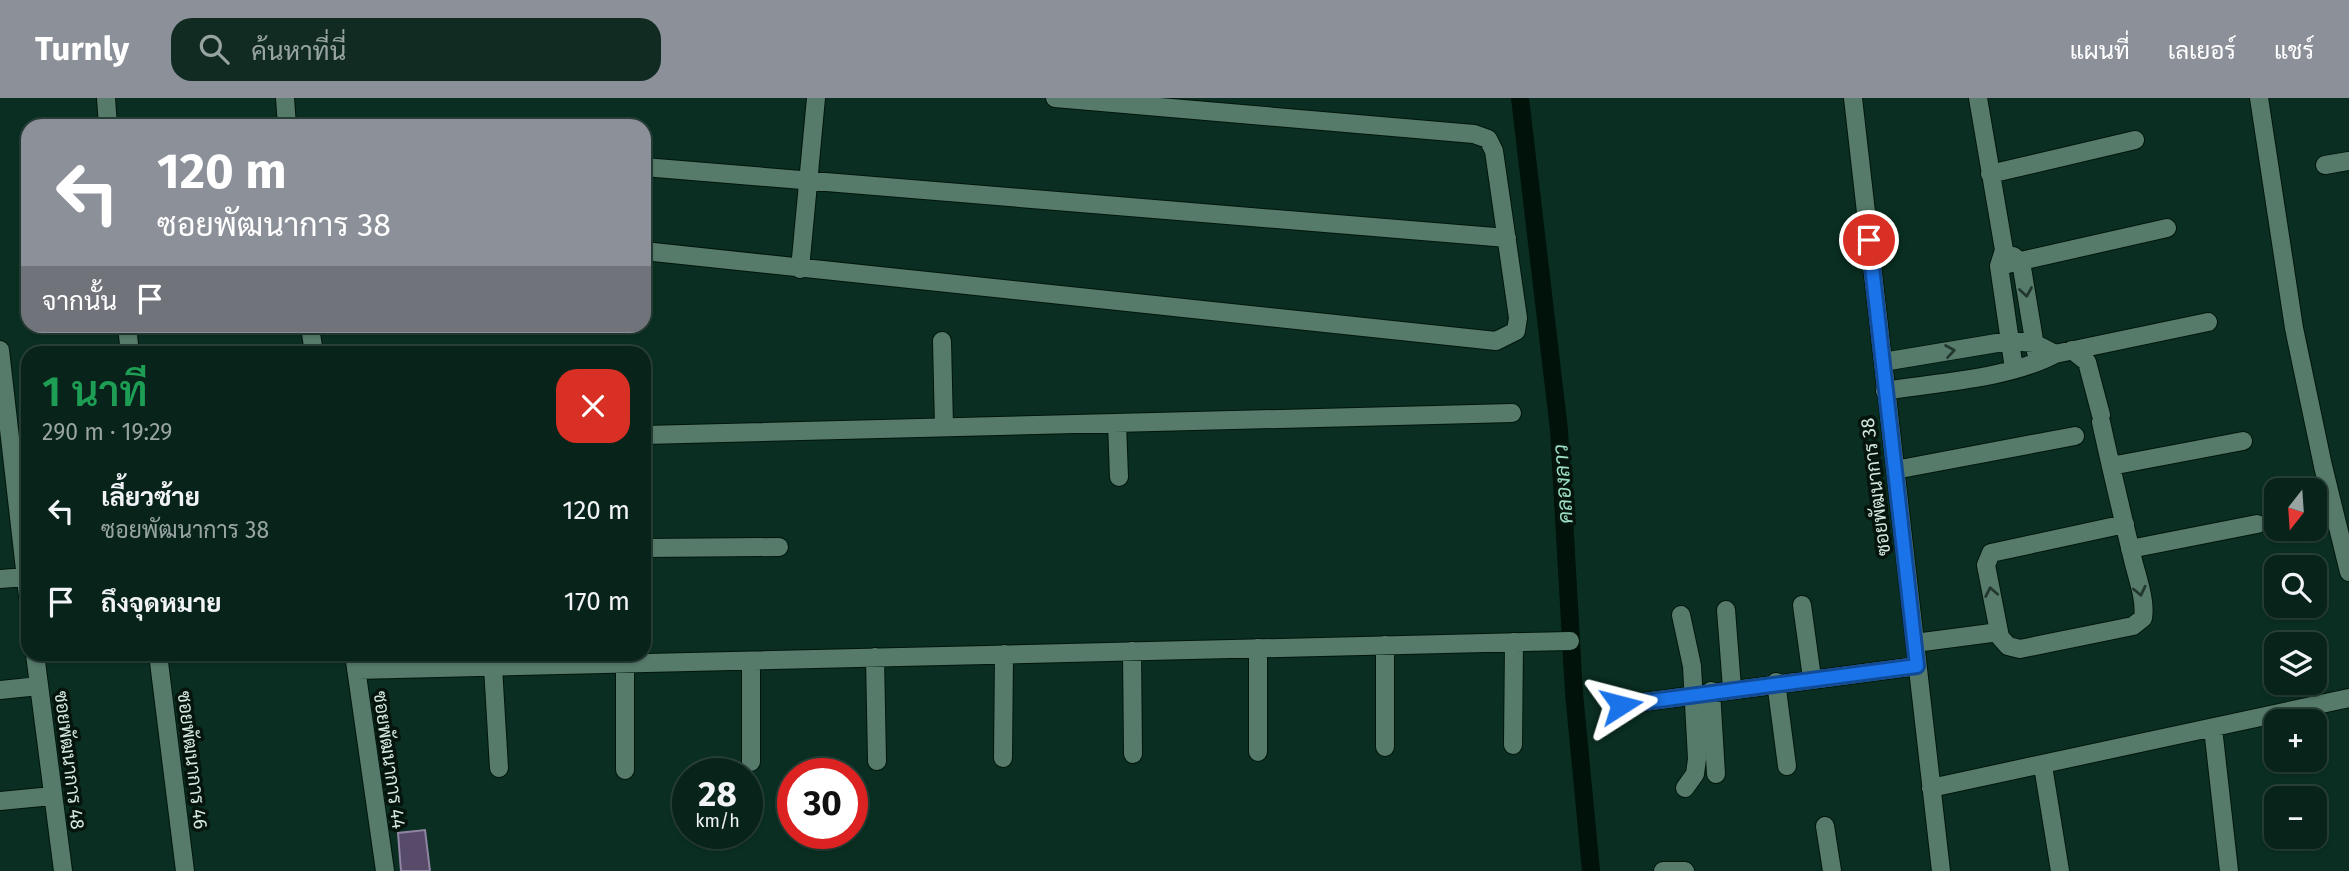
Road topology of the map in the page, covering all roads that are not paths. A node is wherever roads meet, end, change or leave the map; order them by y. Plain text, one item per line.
1 (106, 98) edge
2 (285, 98) edge
3 (816, 98) edge
4 (1055, 98) edge
5 (1853, 98) edge
6 (1978, 98) edge
7 (2259, 98) edge
8 (108, 119) edge
9 (286, 119) edge
10 (2135, 140) dead end
11 (2349, 161) edge
12 (2325, 165) dead end
13 (651, 168) edge
14 (1990, 174) junction
15 (808, 179) junction
16 (2168, 228) dead end
17 (1507, 238) junction
18 (651, 252) edge
19 (2002, 258) junction
20 (2021, 262) junction
21 (800, 268) junction
22 (2208, 321) dead end
23 (942, 341) dead end
24 (2009, 341) junction
25 (2034, 343) junction
26 (2064, 352) junction
27 (0, 353) edge
28 (1883, 362) junction
29 (2037, 363) junction
30 (2014, 369) junction
31 (1885, 391) junction
32 (1512, 413) dead end
33 (1117, 423) junction
34 (944, 427) junction
35 (651, 435) edge
36 (2076, 436) dead end
37 (2243, 441) dead end
38 (6, 462) edge
39 (2111, 466) junction
40 (1895, 470) junction
41 (1119, 477) dead end
42 (2124, 524) junction
43 (2257, 524) dead end
44 (779, 547) dead end
45 (21, 548) edge
46 (651, 548) edge
47 (2130, 549) junction
48 (2349, 572) edge
49 (21, 577) edge
50 (0, 579) edge
51 (1802, 606) dead end
52 (1726, 610) dead end
53 (1681, 615) dead end
54 (1999, 632) junction
55 (1570, 641) dead end
56 (1514, 642) junction
57 (1914, 643) junction
58 (1385, 645) junction
59 (1258, 648) junction
60 (1132, 651) junction
61 (1004, 654) junction
62 (876, 657) junction
63 (36, 661) edge
64 (159, 661) edge
65 (751, 661) junction
66 (355, 662) edge
67 (625, 664) junction
68 (1917, 666) junction
69 (493, 667) junction
70 (1812, 678) junction
71 (1776, 682) junction
72 (39, 686) junction
73 (1732, 688) junction
74 (0, 690) edge
75 (1703, 692) junction
76 (2349, 698) edge
77 (1621, 705) dead end
78 (2213, 728) junction
79 (1513, 745) dead end
80 (1385, 747) dead end
81 (1258, 752) dead end
82 (1133, 754) dead end
83 (751, 758) edge
84 (1003, 758) dead end
85 (877, 761) dead end
86 (1787, 765) dead end
87 (2043, 766) junction
88 (499, 768) dead end
89 (625, 770) dead end
90 (1716, 774) dead end
91 (1685, 788) dead end
92 (1931, 788) junction
93 (52, 796) junction
94 (0, 800) edge
95 (1825, 826) dead end
96 (62, 871) edge
97 (185, 871) edge
98 (385, 871) edge
99 (1663, 871) edge
100 (1685, 871) edge
101 (1832, 871) edge
102 (1941, 871) edge
103 (2060, 871) edge
104 (2229, 871) edge

1 - 8 street
2 - 9 street
3 - 15 street
4 - 17 street
5 - 28 street, ซอยพัฒนาการ 38
6 - 14 street
7 - 48 street
10 - 14 street
11 - 12 street
13 - 15 street
14 - 19 street
15 - 17 street
15 - 21 street
16 - 20 street
17 - 21 street
18 - 21 street
19 - 20 street
19 - 24 street
20 -> 25 street
22 - 26 street
23 - 34 street
24 - 25 street
28 -> 24 street
24 - 30 street
25 - 26 street
25 - 29 street
26 - 29 street
26 - 39 street
27 - 38 street
28 - 31 street, ซอยพัฒนาการ 38
29 - 30 street
30 - 31 street
31 - 40 street, ซอยพัฒนาการ 38
32 - 33 street
33 - 34 street
33 - 41 street
34 - 35 street
36 - 40 street
37 - 39 street
38 - 45 street
39 - 42 street
40 - 57 street, ซอยพัฒนาการ 38
42 - 47 street
54 -> 42 street
43 - 47 street
44 - 46 street
47 -> 54 street
49 - 50 street
51 - 70 street
52 - 73 street
53 - 75 street
54 - 57 street
55 - 56 street
56 - 58 street
56 - 79 street
57 - 68 street, ซอยพัฒนาการ 38
58 - 59 street
58 - 80 street
59 - 60 street
59 - 81 street
60 - 61 street
60 - 82 street
61 - 62 street
61 - 84 street
62 - 65 street
62 - 85 street
63 - 72 street, ซอยพัฒนาการ 48
64 - 97 street, ซอยพัฒนาการ 46
65 - 67 street
65 - 83 street
66 - 69 street
66 - 98 street, ซอยพัฒนาการ 44
67 - 69 street
67 - 89 street
68 - 70 street
68 - 92 street, ซอยพัฒนาการ 38
69 - 88 street
70 - 71 street
71 - 73 street
71 - 86 street
72 - 74 street
72 - 93 street, ซอยพัฒนาการ 48
73 - 75 street
75 - 77 street
75 - 90 street
75 - 91 street
76 - 78 street
78 - 87 street
78 - 104 street
87 - 92 street
87 - 103 street
92 - 102 street, ซอยพัฒนาการ 38
93 - 94 street
93 - 96 street, ซอยพัฒนาการ 48
95 - 101 street
99 - 100 street

